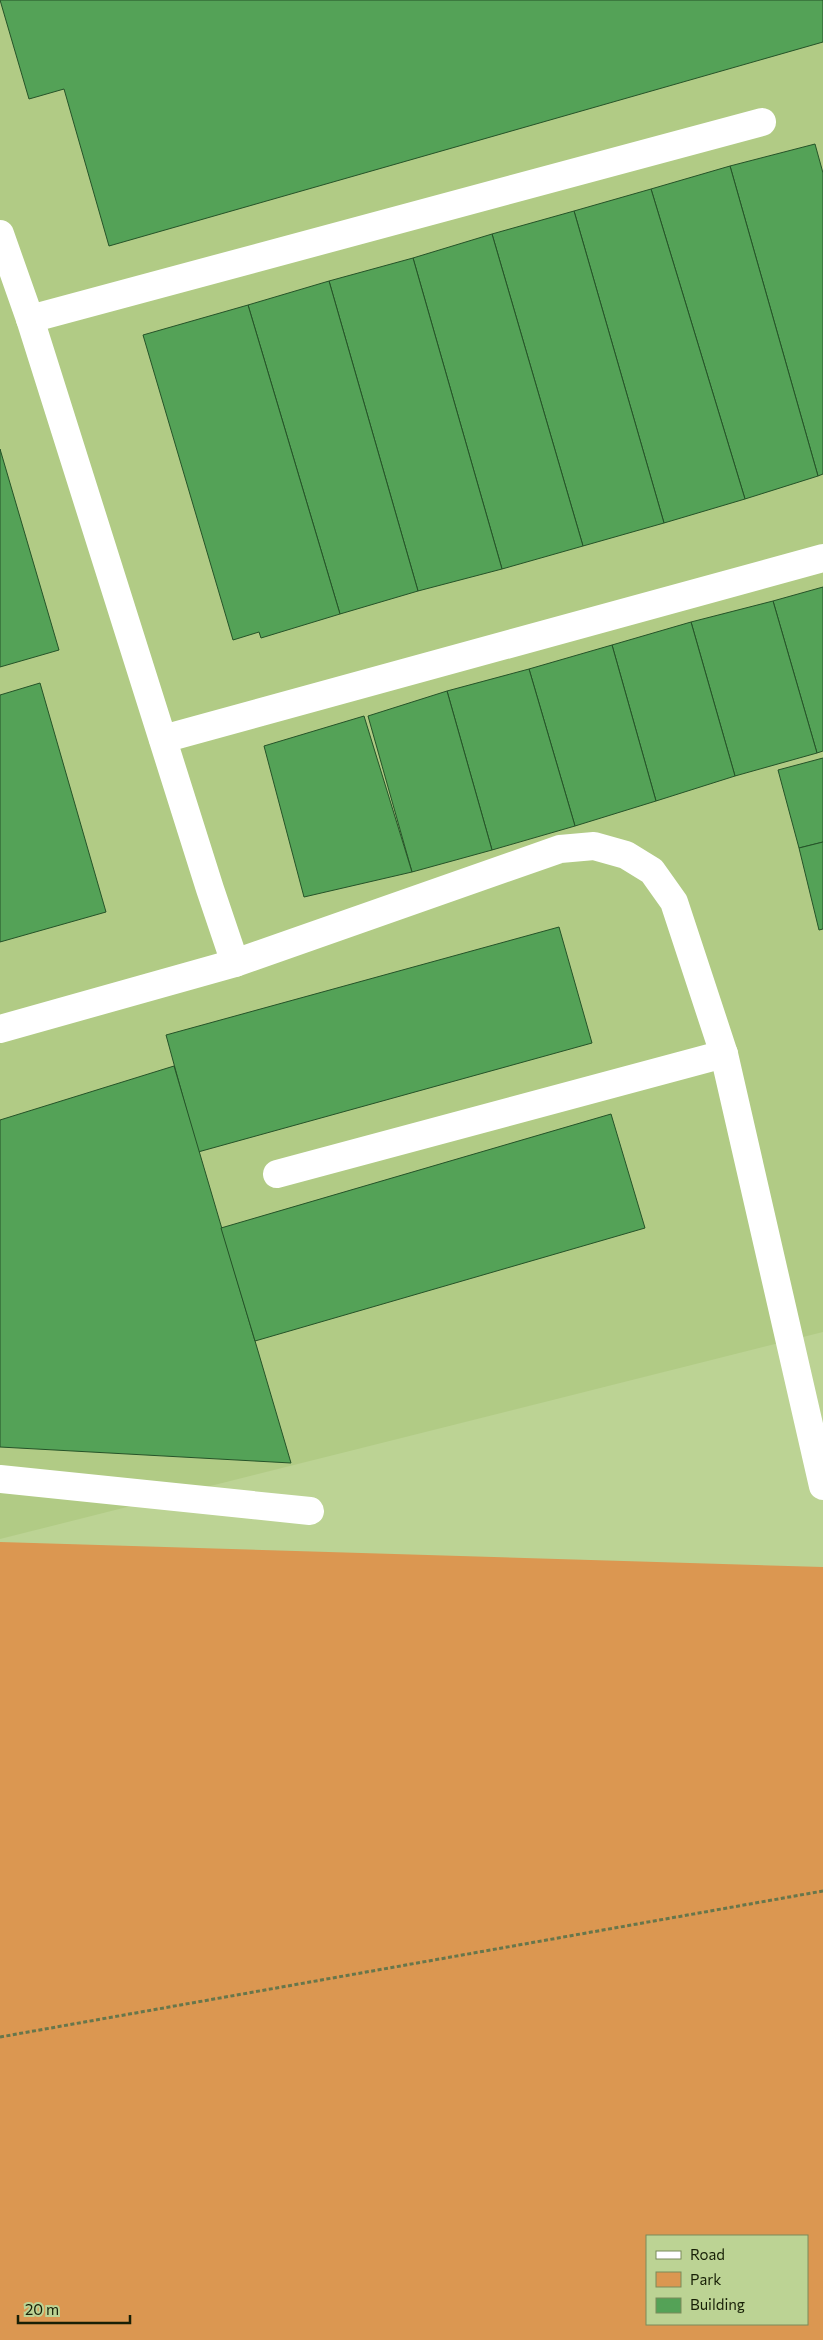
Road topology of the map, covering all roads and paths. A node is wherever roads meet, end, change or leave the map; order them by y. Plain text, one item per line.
1 (762, 122) dead end
2 (0, 234) edge
3 (30, 319) junction
4 (823, 558) edge
5 (163, 739) junction
6 (235, 963) junction
7 (0, 1030) edge
8 (724, 1054) junction
9 (277, 1174) dead end
10 (0, 1479) edge
11 (823, 1486) edge
12 (310, 1511) dead end
13 (823, 1892) edge
14 (0, 2037) edge

1 - 3 lane
2 - 3 lane
3 - 5 lane
4 - 5 lane
5 - 6 lane
6 - 7 lane
6 - 8 lane
8 - 9 lane
8 - 11 lane
10 - 12 lane
13 - 14 path

